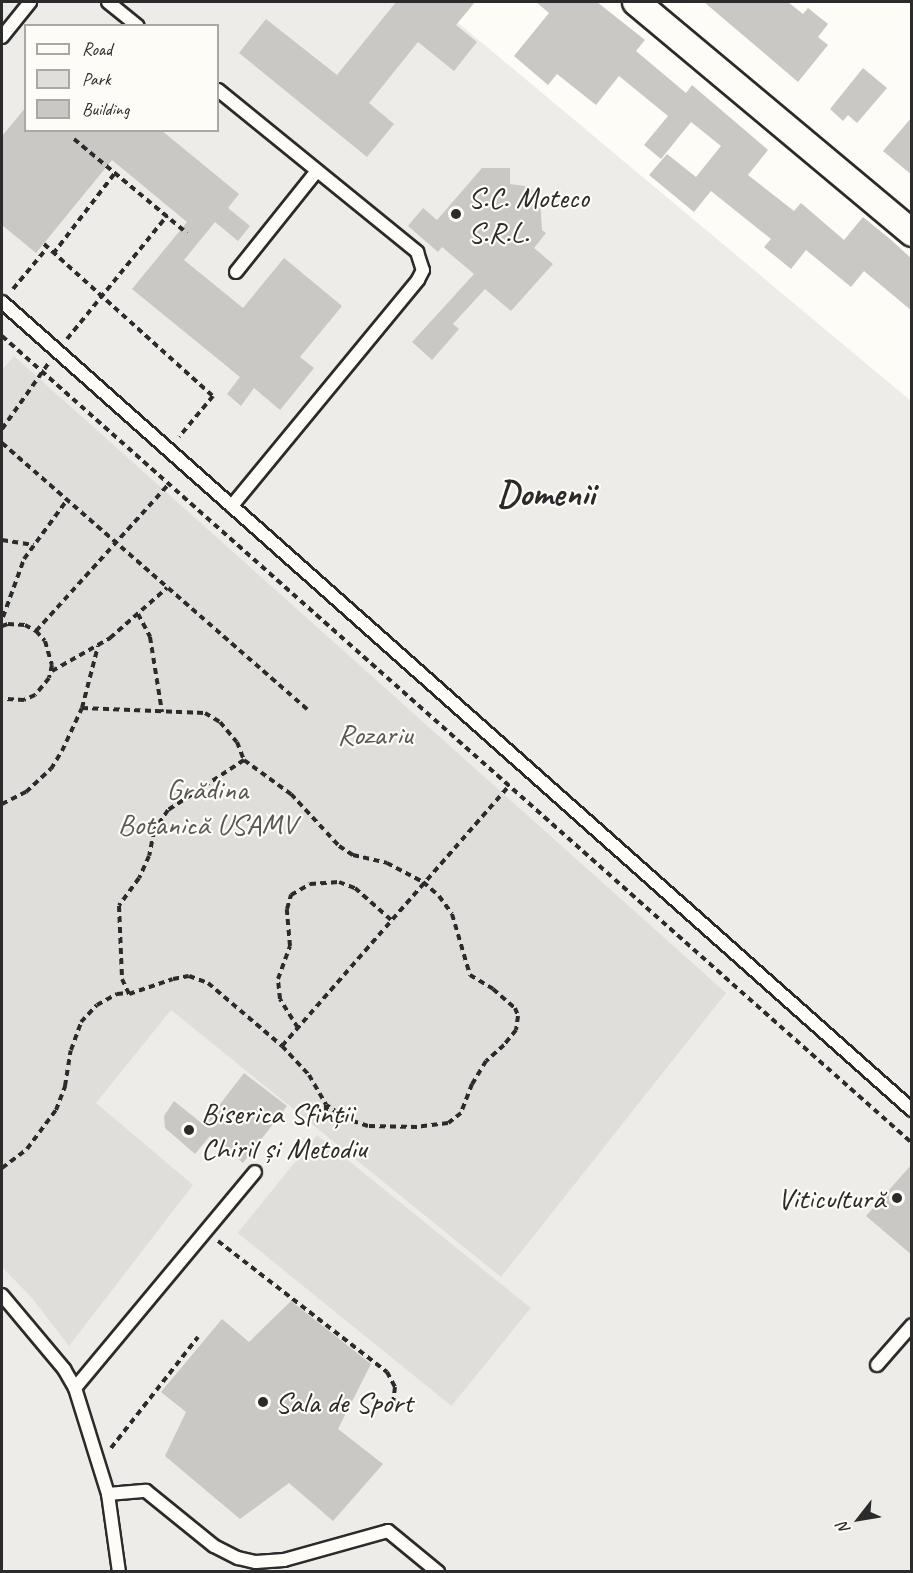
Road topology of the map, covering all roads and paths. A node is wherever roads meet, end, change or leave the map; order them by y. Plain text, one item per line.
1 (30, 2) edge
2 (108, 2) edge
3 (636, 2) edge
4 (136, 24) edge
5 (2, 38) edge
6 (219, 91) edge
7 (74, 139) dead end
8 (317, 171) junction
9 (115, 173) junction
10 (167, 216) junction
11 (911, 231) edge
12 (187, 233) dead end
13 (53, 254) junction
14 (236, 272) dead end
15 (102, 297) junction
16 (2, 302) edge
17 (2, 336) edge
18 (57, 351) junction
19 (42, 372) junction
20 (2, 429) edge
21 (2, 443) edge
22 (168, 449) junction
23 (169, 484) junction
24 (67, 500) junction
25 (232, 506) junction
26 (2, 540) edge
27 (116, 543) junction
28 (34, 545) junction
29 (167, 588) junction
30 (138, 614) junction
31 (2, 616) edge
32 (8, 624) junction
33 (2, 626) edge
34 (36, 631) junction
35 (98, 646) junction
36 (51, 672) junction
37 (2, 699) edge
38 (82, 708) junction
39 (307, 709) dead end
40 (162, 712) junction
41 (244, 760) junction
42 (509, 786) junction
43 (2, 804) edge
44 (423, 882) junction
45 (391, 921) junction
46 (127, 993) junction
47 (298, 1028) junction
48 (282, 1046) junction
49 (326, 1105) junction
50 (912, 1110) edge
51 (326, 1122) dead end
52 (912, 1143) edge
53 (2, 1168) edge
54 (255, 1172) dead end
55 (206, 1231) junction
56 (2, 1295) edge
57 (912, 1325) edge
58 (198, 1337) dead end
59 (877, 1365) dead end
60 (75, 1388) junction
61 (392, 1410) dead end
62 (99, 1462) junction
63 (108, 1494) junction
64 (119, 1572) edge
65 (438, 1572) edge

1 - 5 lane
2 - 4 lane
3 - 11 street
6 - 8 lane
7 - 9 path
8 - 14 lane
8 - 25 lane
9 - 10 path
9 - 13 path
10 - 12 path
10 - 15 path
13 - 15 path
13 - 16 path
15 - 18 path
15 - 22 path
16 - 18 lane
17 - 19 path
18 - 19 path
18 - 22 lane
19 - 20 path
19 - 23 path
21 - 24 path
22 - 25 lane
23 - 27 path
23 - 42 path
24 - 27 path
24 - 28 path
25 - 50 lane
26 - 28 path
27 - 29 path
27 - 34 path
28 - 31 path
29 - 30 path
29 - 39 path
30 - 35 path
30 - 40 path
31 - 32 path
32 - 33 path
32 - 34 path
34 - 36 path
35 - 36 path
35 - 38 path
36 - 37 path
38 - 40 path
38 - 43 path
40 - 41 path
41 - 44 path
41 - 46 path
42 - 44 path
42 - 52 path
44 - 45 path
44 - 49 path
45 - 47 path
45 - 47 path
46 - 48 path
46 - 53 path
47 - 48 path
48 - 49 path
49 - 51 path
54 - 55 lane
55 - 60 lane
55 - 61 path
56 - 60 lane
57 - 59 lane
58 - 62 path
60 - 62 lane
62 - 63 lane
63 - 64 lane
63 - 65 lane

